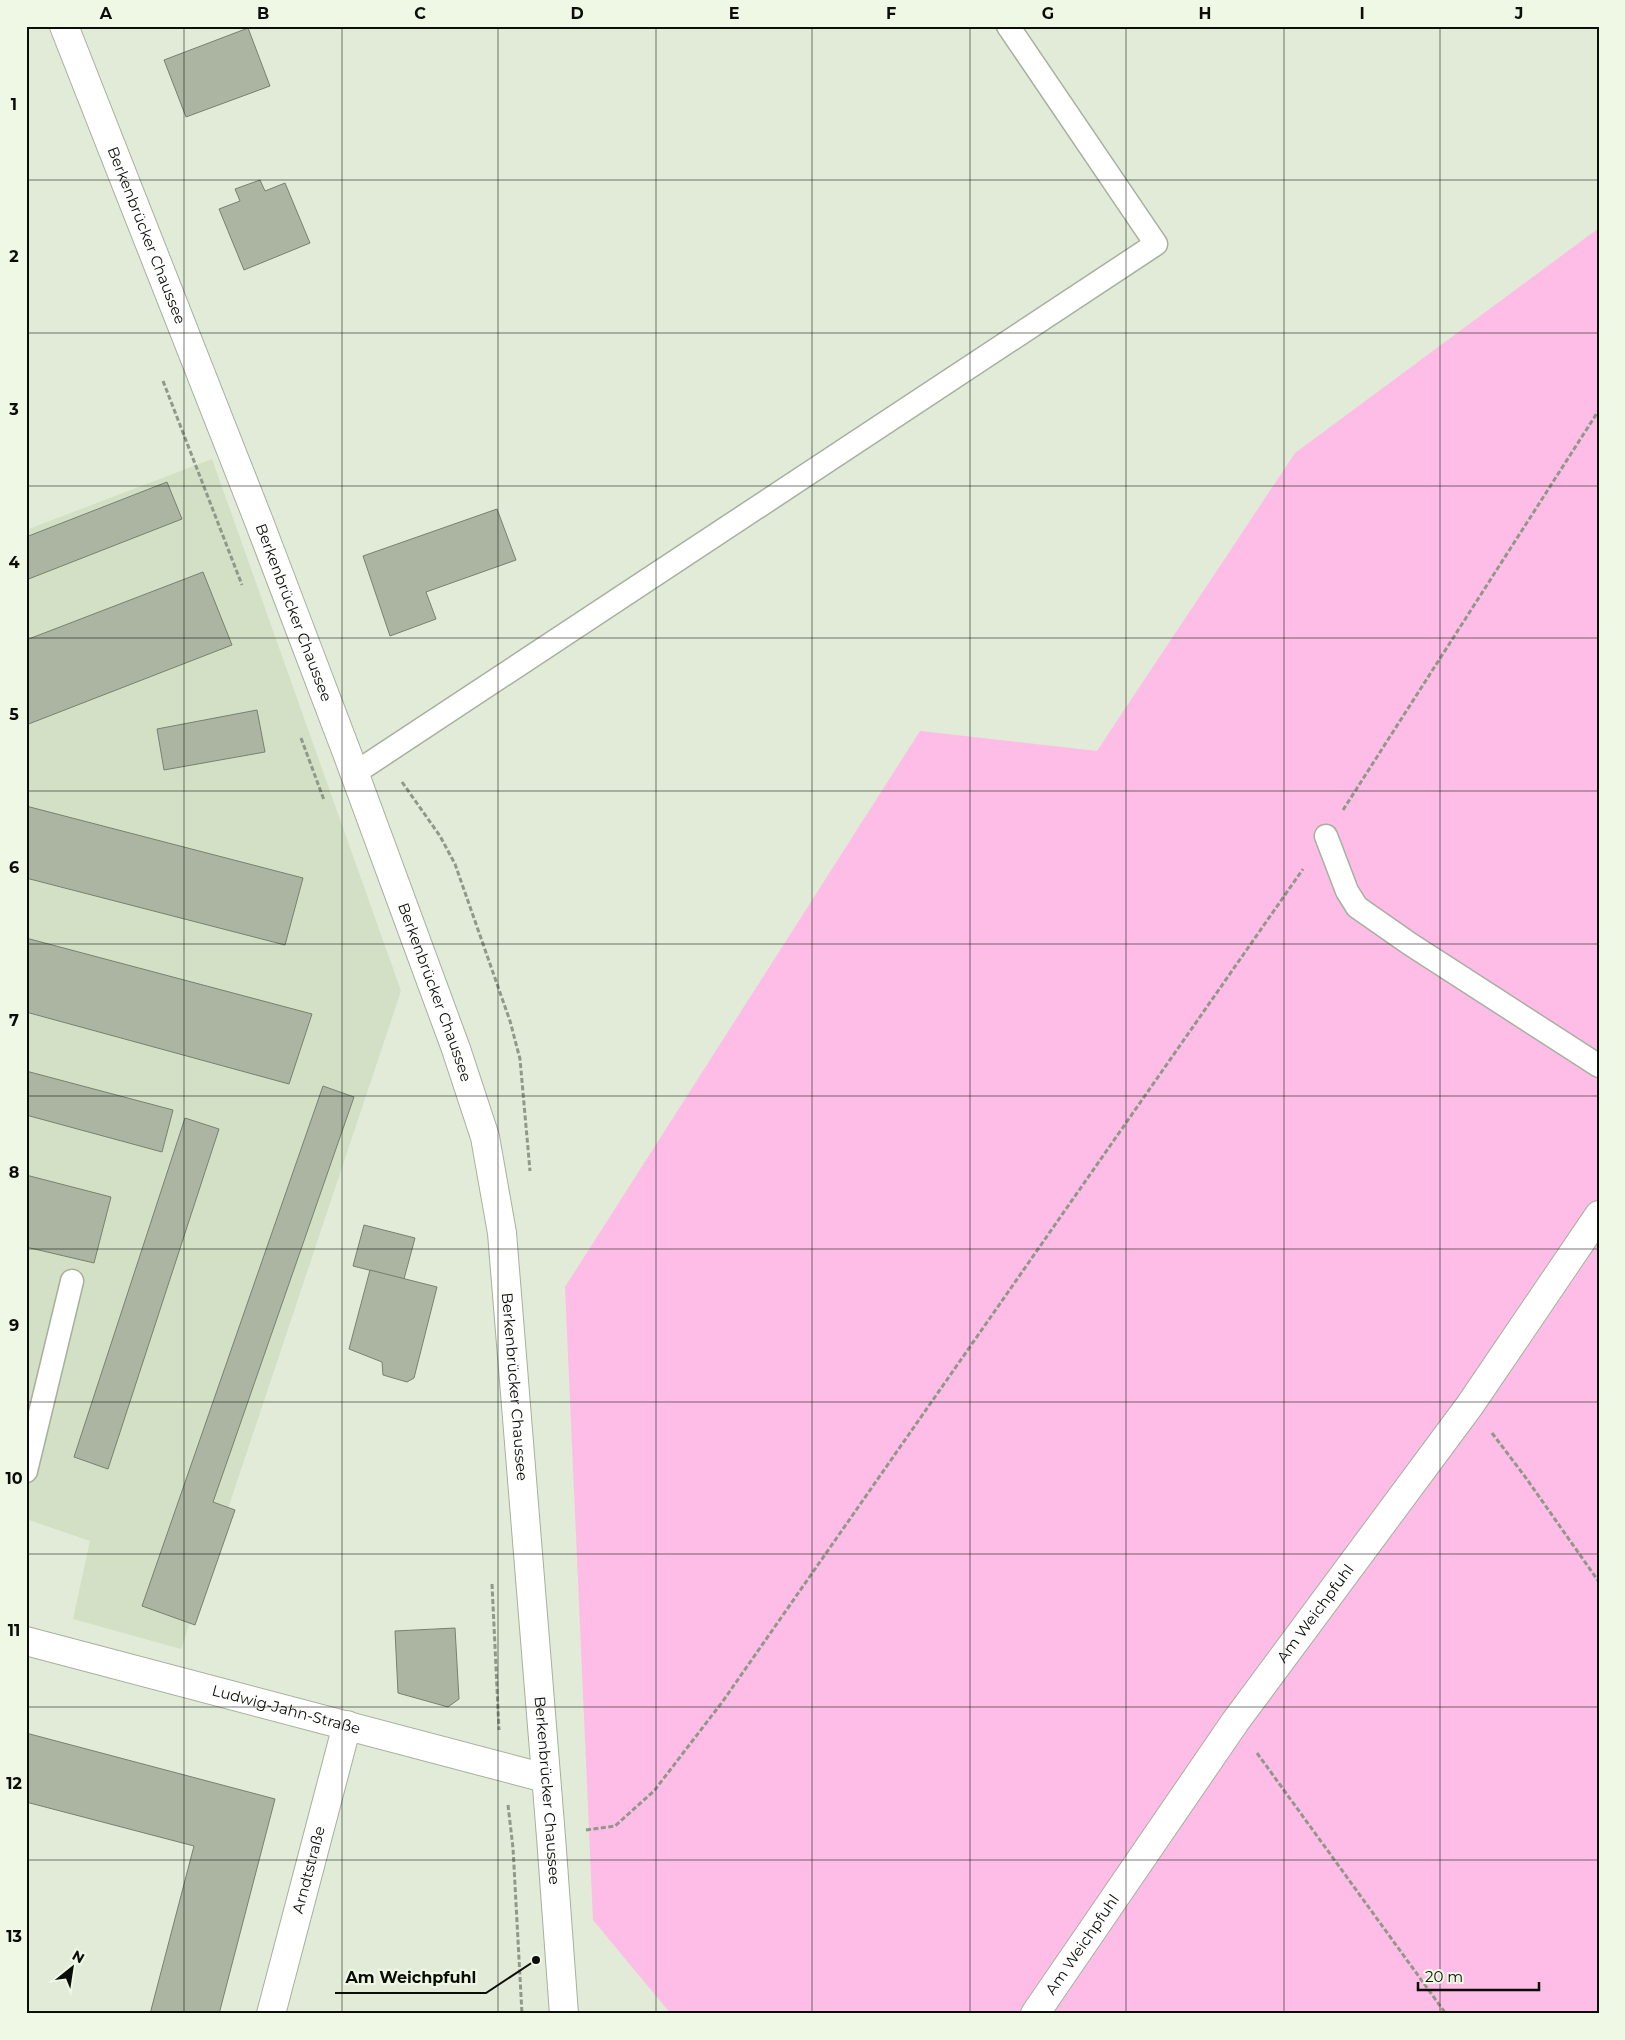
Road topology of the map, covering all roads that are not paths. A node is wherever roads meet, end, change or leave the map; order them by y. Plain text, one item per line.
1 (64, 26) edge
2 (1008, 26) edge
3 (355, 773) junction
4 (1326, 836) road end
5 (1599, 1066) edge
6 (1599, 1215) edge
7 (72, 1281) dead end
8 (26, 1472) edge
9 (26, 1641) edge
10 (347, 1726) junction
11 (546, 1778) junction
12 (271, 2014) edge
13 (564, 2014) edge
14 (1035, 2014) edge

1 - 3 main road, Berkenbrücker Chaussee
2 - 3 lane
3 - 11 main road, Berkenbrücker Chaussee
4 - 5 lane
6 - 14 main road, Am Weichpfuhl
7 - 8 lane
9 - 10 main road, Ludwig-Jahn-Straße
10 - 11 main road, Ludwig-Jahn-Straße
10 - 12 main road, Arndtstraße
11 - 13 main road, Berkenbrücker Chaussee

